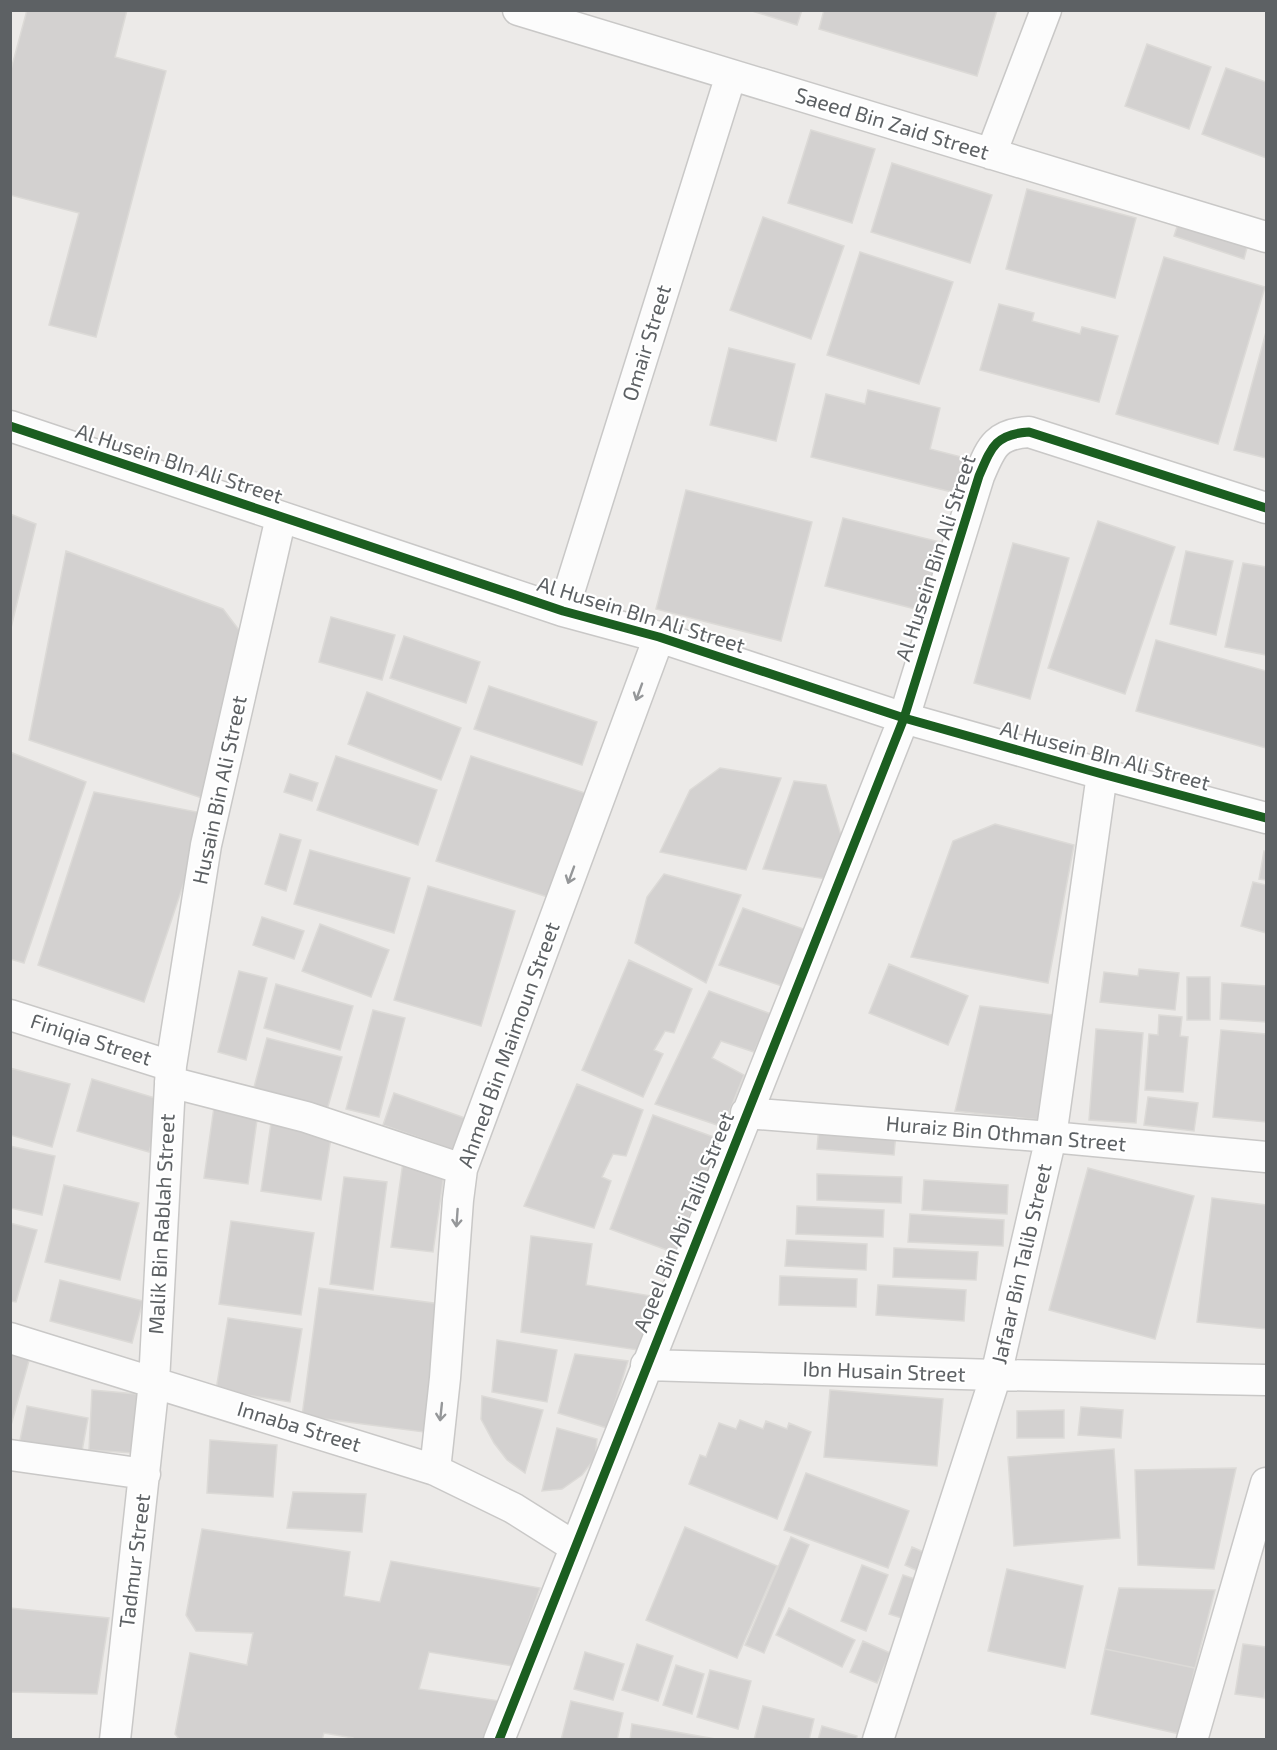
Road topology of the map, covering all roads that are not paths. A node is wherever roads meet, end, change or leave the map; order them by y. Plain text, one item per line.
1 (518, 10) edge
2 (1046, 10) edge
3 (731, 75) junction
4 (991, 153) junction
5 (1266, 237) edge
6 (10, 426) edge
7 (1266, 508) edge
8 (281, 516) junction
9 (564, 611) junction
10 (659, 637) junction
11 (904, 718) junction
12 (1102, 774) junction
13 (1266, 818) edge
14 (10, 1015) edge
15 (170, 1074) junction
16 (746, 1113) junction
17 (1051, 1137) junction
18 (1266, 1157) edge
19 (462, 1169) junction
20 (10, 1338) edge
21 (646, 1365) junction
22 (996, 1375) junction
23 (1266, 1380) edge
24 (154, 1382) junction
25 (10, 1455) edge
26 (435, 1470) junction
27 (145, 1474) junction
28 (1266, 1483) edge
29 (575, 1546) junction
30 (115, 1740) edge
31 (499, 1740) edge
32 (879, 1740) edge
33 (1192, 1740) edge

1 - 3 street, Saeed Bin Zaid Street
2 - 4 street
3 - 4 street, Saeed Bin Zaid Street
3 - 9 street, Omair Street
4 - 5 street, Saeed Bin Zaid Street
6 - 8 street, Al Husein BIn Ali Street
7 - 11 street, Al Husein Bin Ali Street
8 - 9 street, Al Husein BIn Ali Street
8 - 15 street, Husain Bin Ali Street
9 - 10 street, Al Husein BIn Ali Street
10 - 11 street, Al Husein BIn Ali Street
10 -> 19 street, Ahmed Bin Maimoun Street
11 - 12 street, Al Husein BIn Ali Street
11 - 16 street, Aqeel Bin Abi Talib Street
12 - 13 street, Al Husein BIn Ali Street
12 - 17 street, Jafaar Bin Talib Street
14 - 15 street, Finiqia Street
15 - 19 street, Finiqia Street
15 - 24 street, Malik Bin Rablah Street
16 - 17 street, Huraiz Bin Othman Street
16 - 21 street, Aqeel Bin Abi Talib Street
17 - 18 street, Huraiz Bin Othman Street
17 - 22 street, Jafaar Bin Talib Street
19 -> 26 street, Ahmed Bin Maimoun Street
20 - 24 street, Innaba Street
21 - 22 street, Ibn Husain Street
21 - 29 street, Aqeel Bin Abi Talib Street
22 - 23 street, Ibn Husain Street
22 - 32 street, Jafaar Bin Talib Street
24 - 26 street, Innaba Street
24 - 27 street, Tadmur Street
25 - 27 street
26 - 29 street, Innaba Street
27 - 30 street, Tadmur Street
28 - 33 street
29 - 31 street, Aqeel Bin Abi Talib Street

